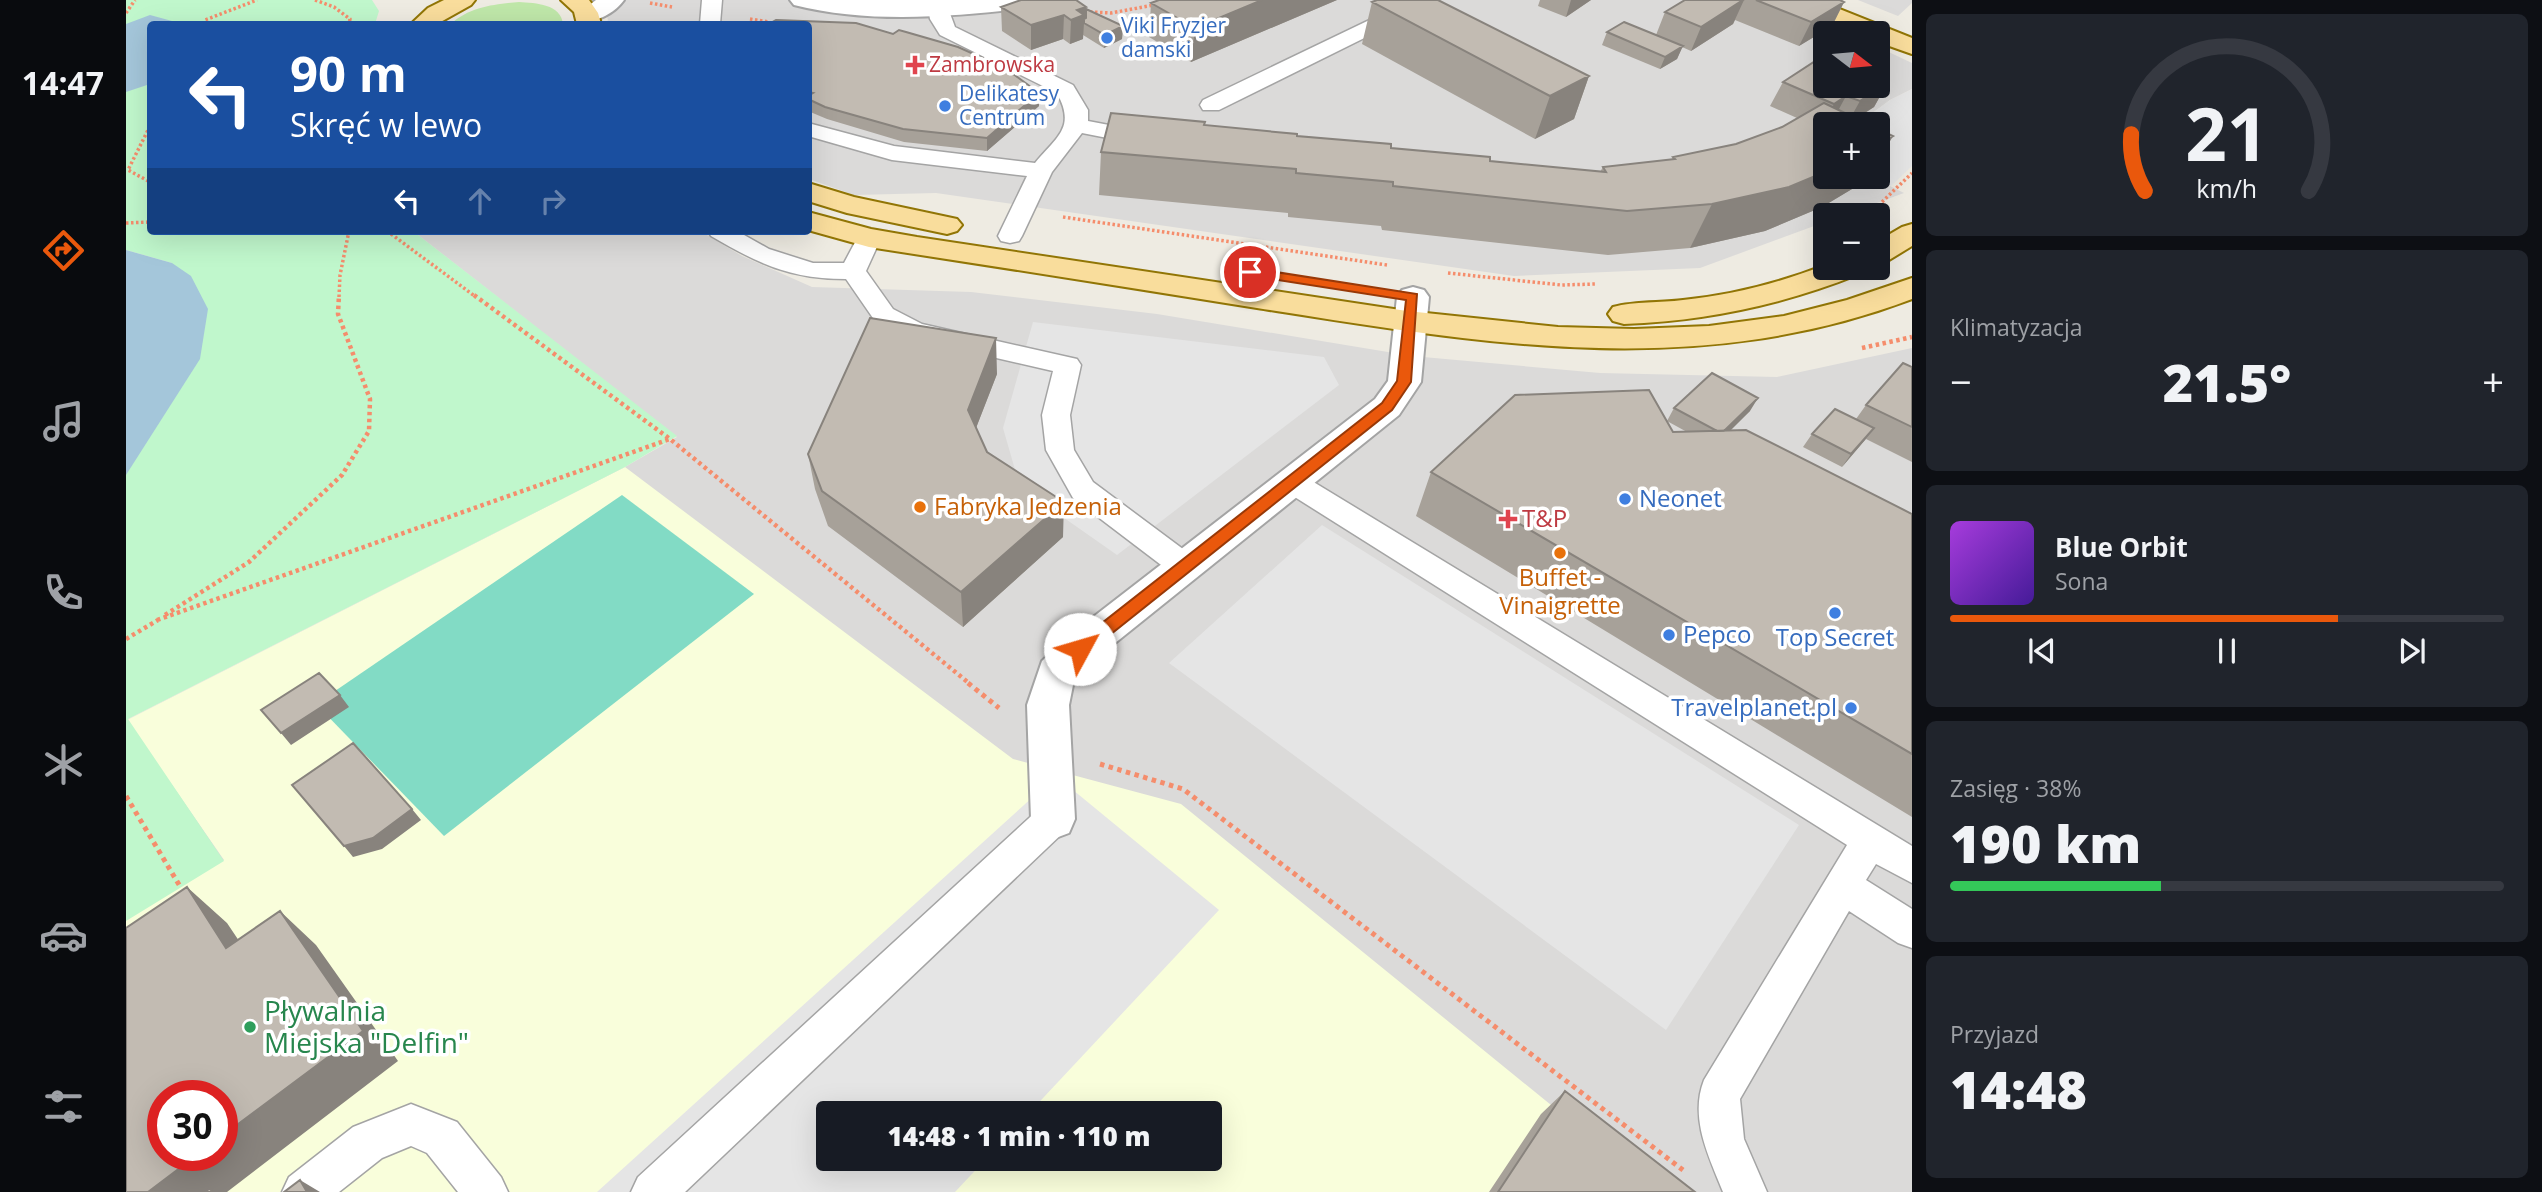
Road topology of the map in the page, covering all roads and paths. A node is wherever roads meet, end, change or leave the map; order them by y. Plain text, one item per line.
1 (135, 0) edge
2 (257, 0) edge
3 (318, 0) edge
4 (463, 0) edge
5 (612, 0) edge
6 (712, 0) edge
7 (802, 0) edge
8 (1039, 0) edge
9 (1426, 0) edge
10 (1796, 0) edge
11 (1835, 0) edge
12 (939, 8) junction
13 (126, 13) edge
14 (427, 13) edge
15 (583, 13) edge
16 (204, 21) edge
17 (350, 21) edge
18 (710, 21) edge
19 (1912, 31) edge
20 (1912, 47) edge
21 (1211, 105) dead end
22 (1077, 125) junction
23 (812, 130) edge
24 (147, 132) edge
25 (1168, 143) edge
26 (1041, 171) junction
27 (1912, 173) edge
28 (147, 180) edge
29 (812, 192) edge
30 (1879, 203) edge
31 (147, 222) edge
32 (812, 222) edge
33 (126, 223) edge
34 (1016, 223) junction
35 (1912, 233) edge
36 (348, 235) edge
37 (727, 235) edge
38 (869, 238) junction
39 (1890, 247) edge
40 (1389, 265) dead end
41 (853, 271) junction
42 (1443, 273) dead end
43 (1817, 280) edge
44 (1599, 284) dead end
45 (1910, 291) edge
46 (1412, 309) junction
47 (670, 439) dead end
48 (1292, 482) junction
49 (1184, 566) junction
50 (157, 620) junction
51 (126, 639) edge
52 (126, 796) edge
53 (1053, 819) joint
54 (1870, 840) junction
55 (1912, 866) edge
56 (1843, 886) junction
57 (181, 888) edge
58 (1912, 930) edge
59 (304, 1192) edge
60 (486, 1192) edge
61 (653, 1192) edge
62 (1745, 1192) edge

1 - 13 path
2 - 16 path
3 - 17 path
4 - 14 main road
5 - 15 street
6 - 18 lane
7 - 12 street
8 - 12 street
9 - 21 lane
10 - 20 main road
11 - 19 main road
12 - 22 lane
22 - 25 lane
22 - 26 lane
23 - 26 lane
24 - 28 path
26 - 34 lane
27 - 30 path
29 - 34 main road
31 - 33 path
32 - 38 main road
34 - 40 path
34 - 46 main road
35 - 39 main road
36 - 50 path
37 - 41 lane
38 - 41 lane
38 - 46 main road
41 - 49 lane
42 - 44 path
43 - 46 main road
45 - 46 main road
46 - 48 street
47 - 50 path
48 - 49 street
48 - 54 lane
49 - 53 street
50 - 51 path
52 - 57 path
53 - 61 lane
54 - 55 lane
54 - 56 lane
56 - 58 lane
56 - 62 lane
59 - 60 lane

